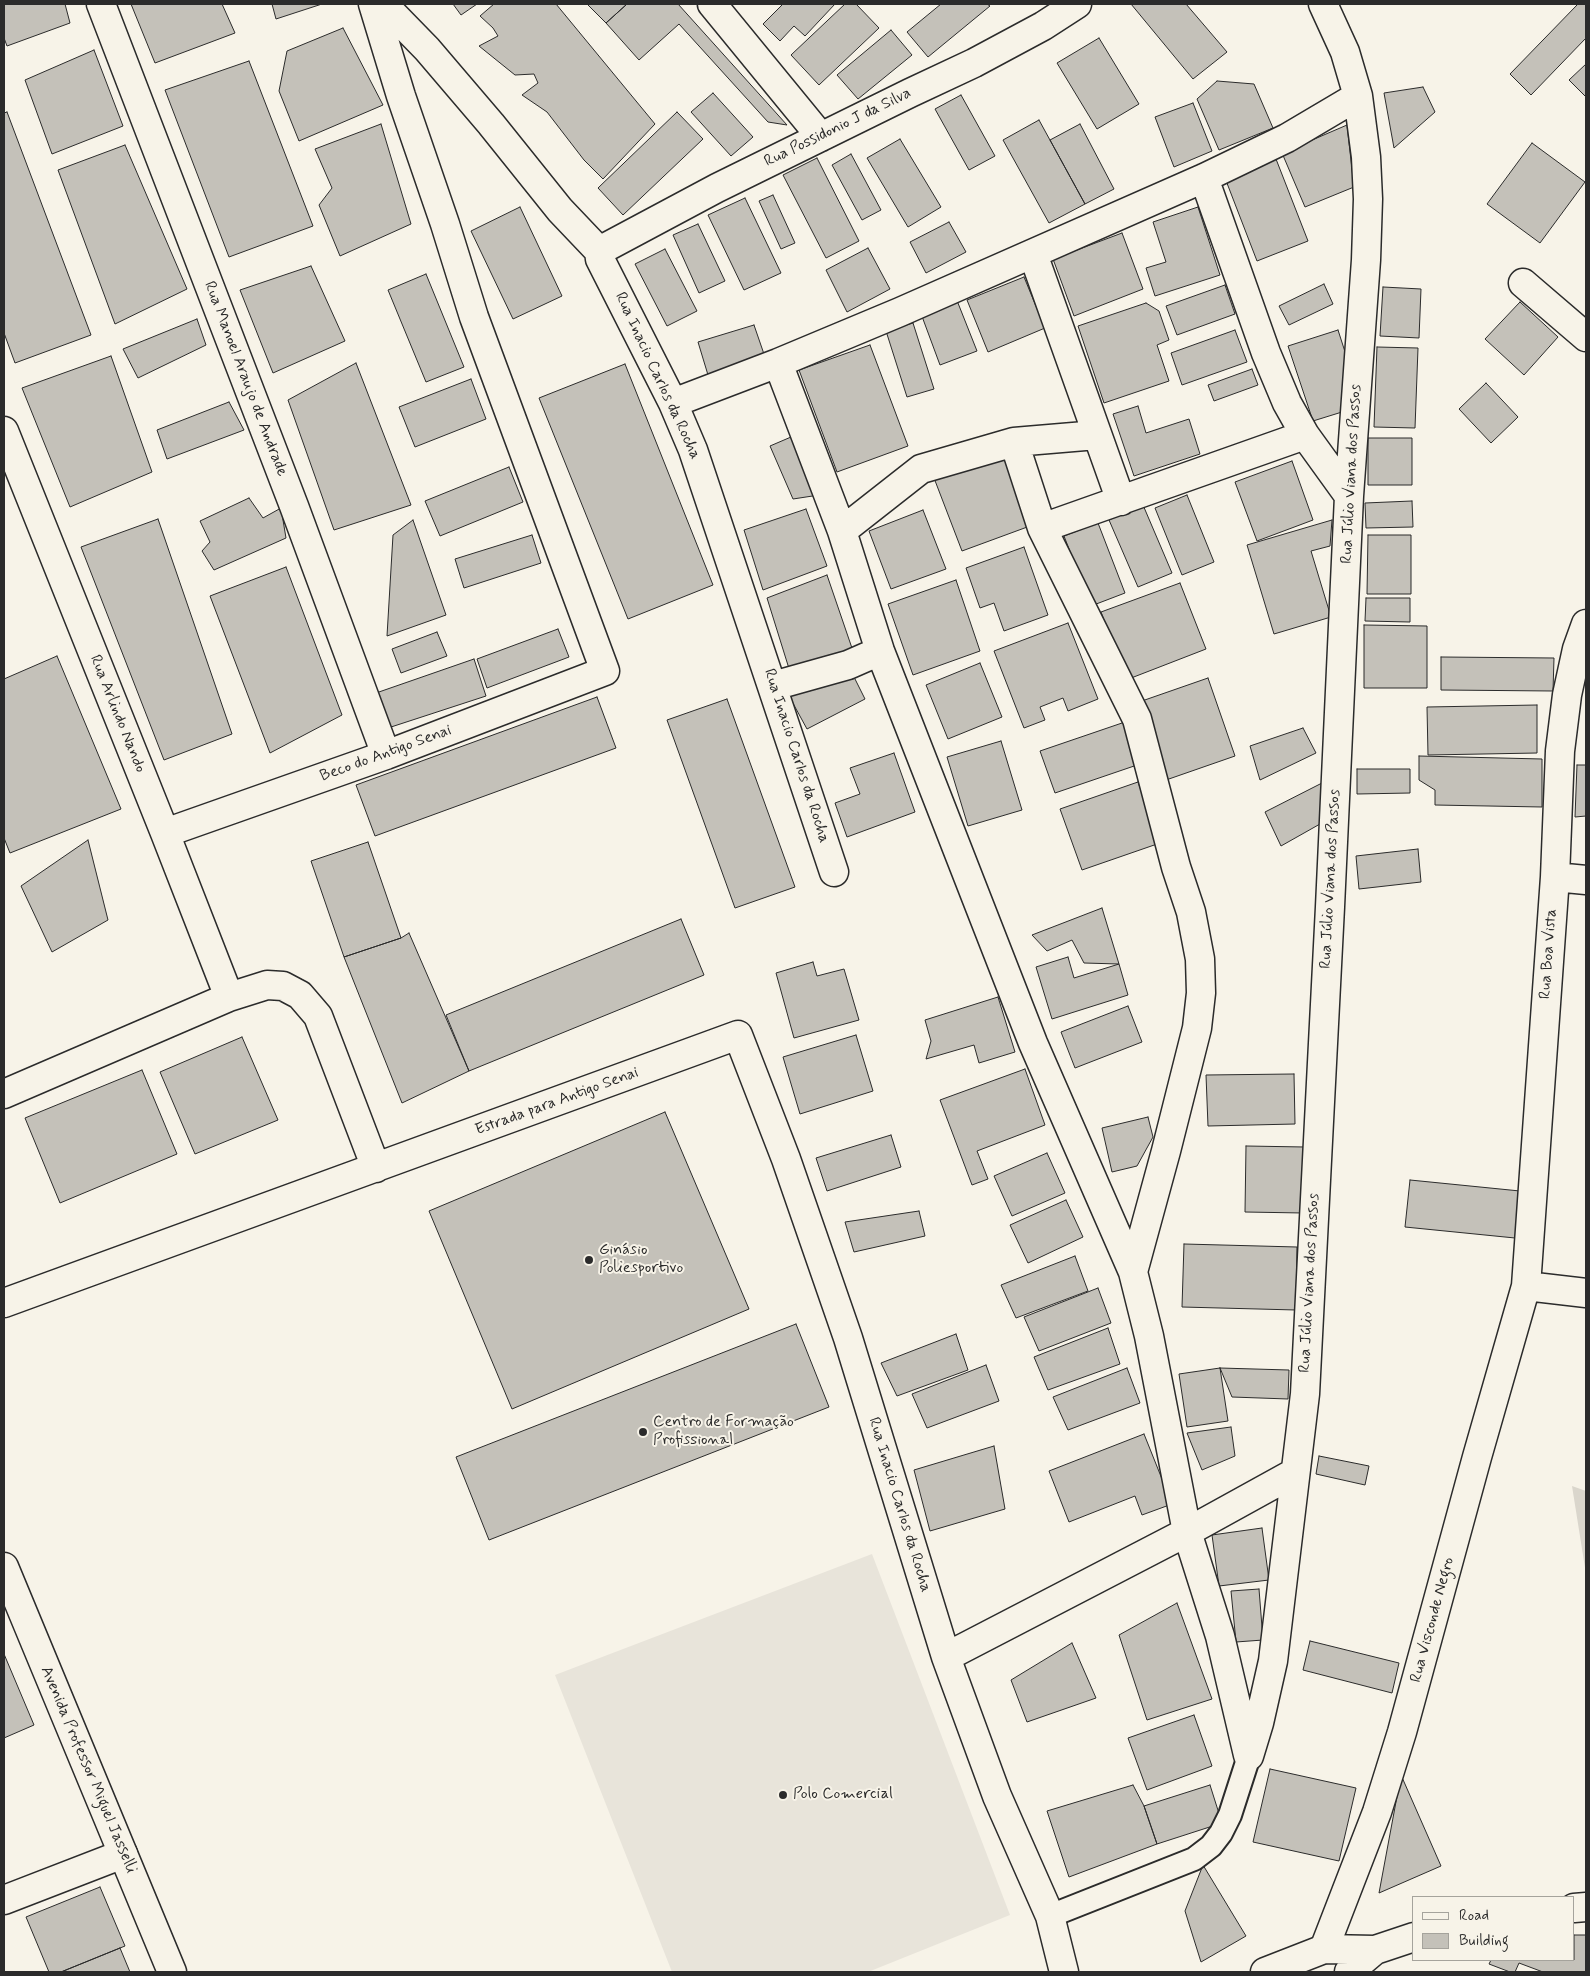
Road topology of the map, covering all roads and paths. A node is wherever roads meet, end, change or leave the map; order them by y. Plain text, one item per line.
1 (101, 4) edge
2 (373, 4) edge
3 (383, 4) edge
4 (712, 4) edge
5 (1077, 4) edge
6 (1323, 4) edge
7 (1044, 15) edge
8 (1358, 96) junction
9 (821, 136) junction
10 (1204, 178) junction
11 (599, 251) junction
12 (1033, 254) junction
13 (1523, 283) dead end
14 (1586, 337) edge
15 (778, 363) junction
16 (673, 403) junction
17 (4, 431) edge
18 (1097, 435) junction
19 (1305, 435) junction
20 (1014, 442) junction
21 (1350, 496) junction
22 (1121, 501) junction
23 (1042, 528) junction
24 (842, 531) junction
25 (1586, 624) edge
26 (880, 651) junction
27 (773, 686) junction
28 (386, 755) junction
29 (165, 833) junction
30 (834, 872) dead end
31 (1555, 877) junction
32 (1586, 880) edge
33 (228, 997) junction
34 (738, 1035) joint
35 (4, 1094) edge
36 (376, 1168) junction
37 (1133, 1272) junction
38 (1526, 1286) junction
39 (1586, 1293) edge
40 (4, 1303) edge
41 (1294, 1474) junction
42 (1187, 1532) junction
43 (6, 1582) edge
44 (946, 1657) junction
45 (1249, 1756) junction
46 (124, 1854) junction
47 (4, 1900) edge
48 (1050, 1916) junction
49 (1412, 1938) edge
50 (1375, 1950) junction
51 (1327, 1961) edge
52 (172, 1972) edge
53 (1064, 1972) edge
54 (1265, 1972) edge
55 (1348, 1972) edge

1 - 28 street, Rua Manoel Araujo de Andrade
2 - 28 street, Beco do Antigo Senai
3 - 11 street, Rua Inacio Carlos da Rocha
4 - 9 street
5 - 7 street, Rua Possidonio J da Silva
6 - 8 street, Rua Júlio Viana dos Passos
7 - 9 street, Rua Possidonio J da Silva
8 - 10 street
8 - 21 street, Rua Júlio Viana dos Passos
9 - 11 street, Rua Possidonio J da Silva
10 - 12 street
10 - 19 street
11 - 16 street, Rua Inacio Carlos da Rocha
12 - 15 street
12 - 18 street
13 - 14 street
15 - 16 street
15 - 24 street
16 - 27 street, Rua Inacio Carlos da Rocha
17 - 29 street, Rua Arlindo Nando
18 - 20 street
18 - 22 street
19 - 21 street
19 - 22 street
20 - 23 street
20 - 24 street
21 - 41 street, Rua Júlio Viana dos Passos
22 - 23 street
23 - 37 street
24 - 26 street
25 - 31 street, Rua Boa Vista
26 - 27 street
26 - 37 street
27 - 30 street, Rua Inacio Carlos da Rocha
28 - 29 street, Beco do Antigo Senai
29 - 33 street, Rua Arlindo Nando
31 - 32 street
31 - 38 street, Rua Boa Vista
33 - 35 street
33 - 36 street
34 - 36 street, Estrada para Antigo Senai
34 - 44 street, Rua Inacio Carlos da Rocha
36 - 40 street, Estrada para Antigo Senai
37 - 42 street
38 - 39 street
38 - 51 street, Rua Visconde Negro
41 - 42 street
41 - 45 street, Rua Júlio Viana dos Passos
42 - 44 street
42 - 45 street
43 - 46 street, Avenida Professor Miguel Jasselli
44 - 48 street, Rua Inacio Carlos da Rocha
45 - 48 lane
46 - 47 street
46 - 52 street, Avenida Professor Miguel Jasselli
48 - 53 street, Rua Inacio Carlos da Rocha
49 - 50 street
50 - 51 street
50 - 55 street
51 - 54 street

